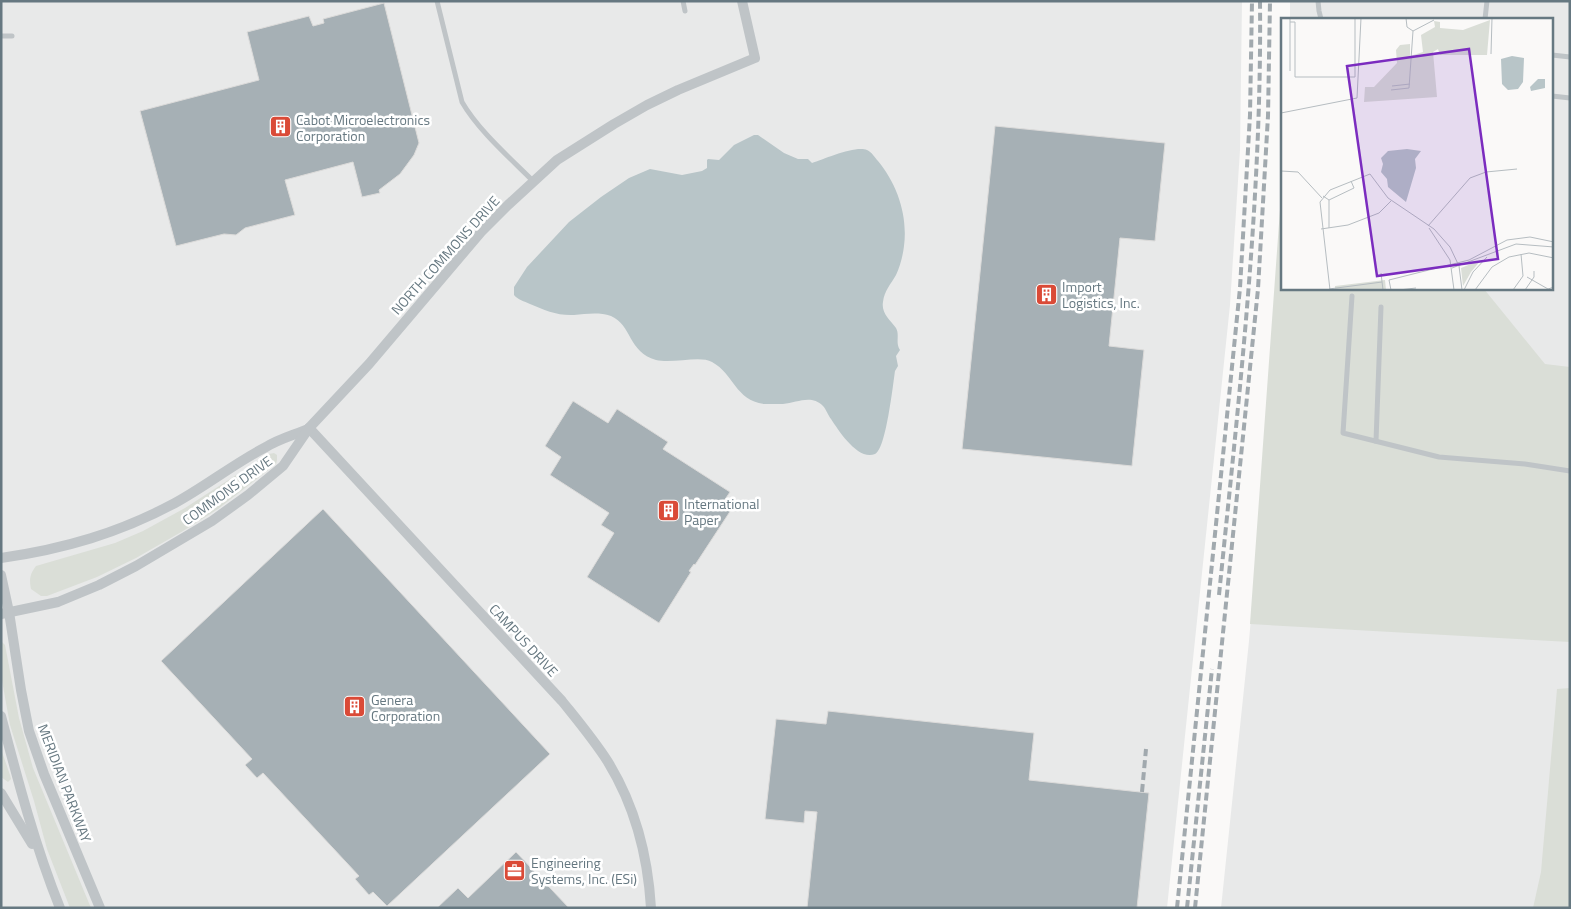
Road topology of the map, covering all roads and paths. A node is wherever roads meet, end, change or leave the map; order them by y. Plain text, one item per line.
1 (437, 1) edge
2 (683, 1) edge
3 (742, 1) edge
4 (1318, 1) edge
5 (1487, 1) edge
6 (685, 11) dead end
7 (1321, 18) edge
8 (1484, 18) edge
9 (1, 36) edge
10 (12, 36) dead end
11 (1554, 55) edge
12 (1570, 57) edge
13 (1554, 96) edge
14 (1570, 98) edge
15 (533, 182) junction
16 (1352, 296) dead end
17 (1381, 307) dead end
18 (309, 428) junction
19 (1376, 441) junction
20 (1570, 470) edge
21 (1, 558) edge
22 (1, 575) edge
23 (5, 613) edge
24 (1, 716) edge
25 (1, 793) edge
26 (45, 872) junction
27 (60, 908) edge
28 (100, 908) edge
29 (651, 908) edge

1 - 15 lane
2 - 6 lane
3 - 15 street, NORTH COMMONS DRIVE
4 - 7 lane
5 - 8 lane
9 - 10 lane
11 - 12 lane
13 - 14 lane
15 - 18 street, NORTH COMMONS DRIVE
16 - 19 lane
17 - 19 lane
18 - 21 street, COMMONS DRIVE
18 - 23 street, COMMONS DRIVE
18 - 29 street, CAMPUS DRIVE
19 - 20 lane
22 - 23 street, MERIDIAN PARKWAY
23 - 28 street, MERIDIAN PARKWAY
24 - 26 street
25 - 26 street
26 - 27 street

